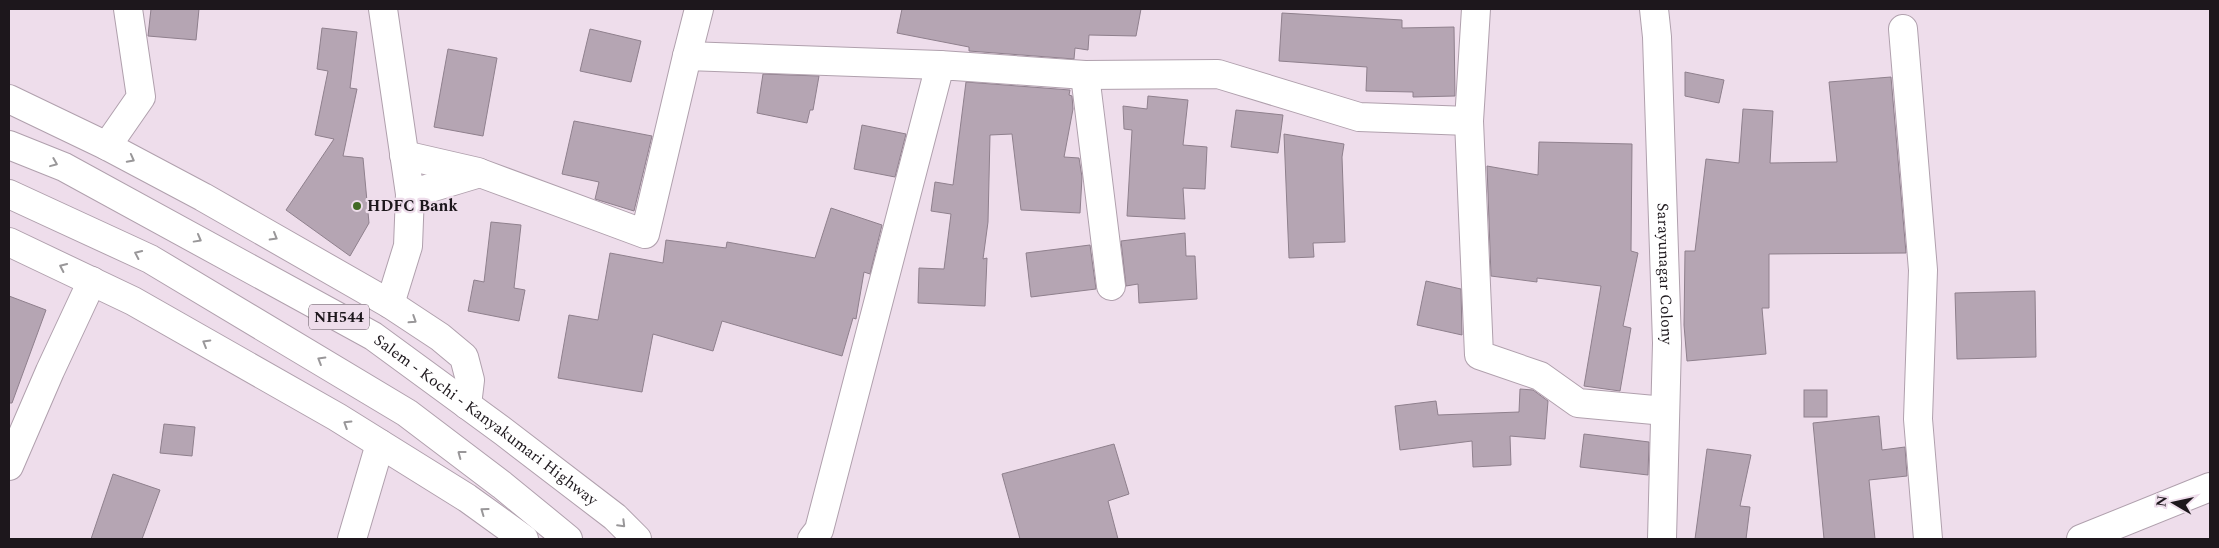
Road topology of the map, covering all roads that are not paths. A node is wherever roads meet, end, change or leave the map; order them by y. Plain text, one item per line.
1 (128, 9) edge
2 (383, 9) edge
3 (699, 9) edge
4 (1476, 9) edge
5 (1654, 9) edge
6 (1903, 29) dead end
7 (688, 56) junction
8 (940, 66) junction
9 (1085, 75) junction
10 (9, 99) edge
11 (1469, 121) junction
12 (9, 145) edge
13 (107, 146) junction
14 (404, 155) junction
15 (480, 173) junction
16 (9, 194) edge
17 (410, 194) junction
18 (9, 242) edge
19 (92, 281) junction
20 (1111, 286) dead end
21 (390, 304) junction
22 (467, 405) junction
23 (1665, 411) junction
24 (380, 444) junction
25 (9, 466) edge
26 (2210, 487) edge
27 (352, 539) edge
28 (524, 539) edge
29 (568, 539) edge
30 (638, 539) edge
31 (812, 539) edge
32 (1662, 539) edge
33 (1928, 539) edge
34 (2081, 539) edge

1 - 13 main road
2 - 14 main road
3 - 7 main road
4 - 11 main road
5 - 23 main road, Sarayunagar Colony
6 - 33 main road
7 - 8 main road
7 - 15 main road
8 - 9 main road
8 - 31 main road
9 - 11 main road
9 - 20 main road
10 - 13 main road
11 - 23 main road
12 -> 22 main road, Salem - Kochi - Kanyakumari Highway / NH544
13 -> 21 main road
14 - 15 main road
14 - 17 main road
15 - 17 main road
29 -> 16 main road, NH544
17 - 21 main road
19 -> 18 main road
24 -> 19 main road
19 - 25 main road
21 -> 22 main road
22 -> 30 main road, Salem - Kochi - Kanyakumari Highway / NH544
23 - 32 main road, Sarayunagar Colony
24 - 27 main road
28 -> 24 main road
26 - 34 main road

